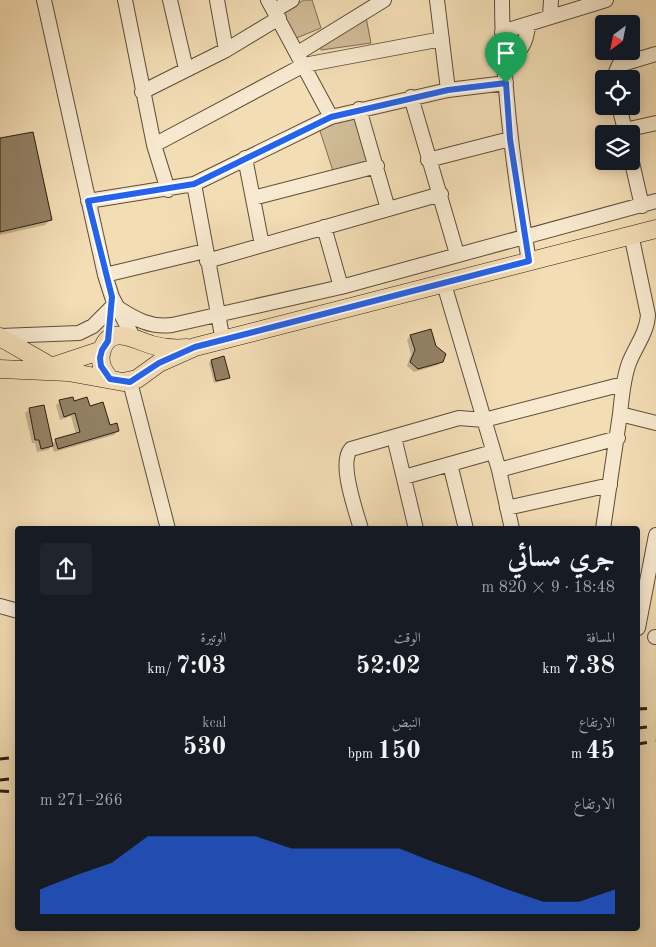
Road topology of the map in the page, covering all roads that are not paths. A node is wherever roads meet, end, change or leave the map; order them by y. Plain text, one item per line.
1 (44, 0) edge
2 (126, 0) edge
3 (170, 0) edge
4 (217, 0) edge
5 (292, 0) edge
6 (382, 0) edge
7 (437, 0) edge
8 (502, 0) edge
9 (551, 0) edge
10 (606, 0) edge
11 (585, 3) edge
12 (274, 9) edge
13 (550, 17) junction
14 (528, 24) junction
15 (502, 32) junction
16 (442, 39) junction
17 (226, 50) junction
18 (656, 54) edge
19 (301, 59) junction
20 (504, 63) junction
21 (186, 69) junction
22 (617, 70) edge
23 (506, 83) junction
24 (448, 90) junction
25 (142, 92) junction
26 (411, 97) junction
27 (359, 109) junction
28 (331, 117) junction
29 (656, 123) edge
30 (640, 128) edge
31 (510, 139) junction
32 (154, 145) junction
33 (245, 158) junction
34 (428, 160) junction
35 (377, 166) junction
36 (634, 170) edge
37 (194, 184) junction
38 (168, 190) junction
39 (441, 194) junction
40 (253, 198) junction
41 (88, 201) junction
42 (656, 201) edge
43 (642, 206) junction
44 (388, 209) junction
45 (324, 227) junction
46 (656, 229) edge
47 (632, 234) junction
48 (525, 238) junction
49 (262, 245) junction
50 (457, 254) junction
51 (206, 256) junction
52 (529, 261) junction
53 (105, 275) junction
54 (444, 284) junction
55 (341, 287) junction
56 (114, 304) junction
57 (216, 315) junction
58 (0, 336) edge
59 (136, 338) junction
60 (222, 341) junction
61 (105, 346) junction
62 (195, 347) junction
63 (0, 369) edge
64 (46, 369) junction
65 (137, 378) junction
66 (110, 379) junction
67 (623, 384) junction
68 (620, 414) junction
69 (484, 420) junction
70 (656, 423) edge
71 (394, 437) junction
72 (618, 438) junction
73 (494, 452) junction
74 (450, 464) junction
75 (499, 470) junction
76 (404, 477) junction
77 (610, 485) junction
78 (507, 508) junction
79 (167, 526) edge
80 (360, 526) edge
81 (415, 526) edge
82 (465, 526) edge
83 (511, 526) edge
84 (603, 526) edge
85 (656, 535) edge
86 (0, 606) edge
87 (15, 610) edge
88 (640, 618) edge

1 - 41 street
2 - 25 street
3 - 21 street
4 - 17 street
5 - 12 street
6 - 19 street
7 - 16 street
8 - 15 street
9 - 13 street
10 - 11 street
11 - 13 street
12 - 17 street
12 - 19 street
13 - 14 street
14 - 15 street
14 - 20 street
15 - 20 street
16 - 19 street
16 - 24 street
17 - 21 street
18 - 22 street
19 - 28 street
19 - 32 street
20 - 23 street
21 - 25 street
23 - 24 street
23 - 31 street
24 - 26 street
25 - 32 street
26 - 27 street
26 - 34 street
27 - 28 street
27 - 35 street
28 - 33 street
29 - 30 street
31 - 34 street
31 - 48 street
32 - 38 street
33 - 37 street
33 - 40 street
34 - 39 street
35 - 40 street
35 - 44 street
36 - 43 street
37 - 38 street
37 - 51 street
38 - 41 street
39 - 44 street
39 - 50 street
40 - 49 street
41 - 53 street
42 - 43 street
43 - 48 street
44 - 45 street
45 - 49 street
45 - 55 street
46 - 47 main road
47 - 52 main road
47 - 67 street
48 - 50 street
48 - 52 street
49 - 51 street
50 - 55 street
51 - 53 street
51 - 57 street
52 - 54 main road
53 - 56 street
54 - 60 main road
54 - 69 street
55 - 57 street
56 - 57 street
56 - 58 street
56 - 59 street
56 - 61 street
57 - 60 street
58 - 64 main road
59 - 61 main road
59 - 62 main road
59 - 65 main road
60 - 62 main road
61 - 64 main road
61 - 66 main road
62 - 65 main road
63 - 64 main road
64 - 66 main road
65 - 66 main road
65 - 79 street
67 - 68 street
67 - 69 street
68 - 70 street
68 - 72 street
69 - 71 street
69 - 73 street
71 - 76 street
71 - 80 street
72 - 75 street
72 - 77 street
73 - 74 street
73 - 75 street
74 - 76 street
74 - 82 street
75 - 78 street
76 - 81 street
77 - 78 street
77 - 84 street
78 - 83 street
85 - 88 street
86 - 87 street

